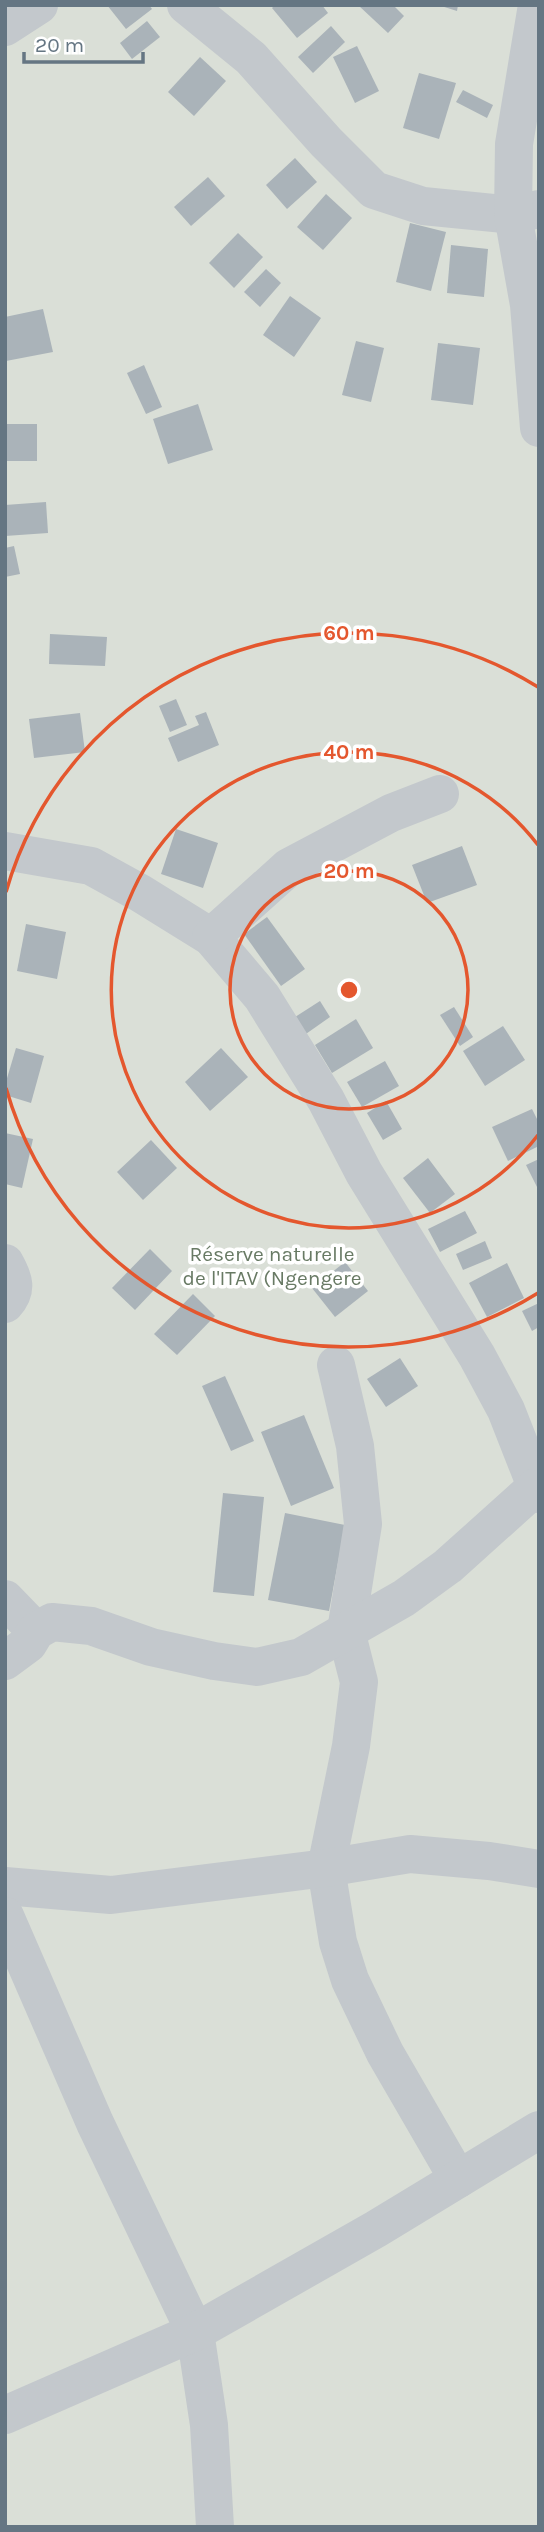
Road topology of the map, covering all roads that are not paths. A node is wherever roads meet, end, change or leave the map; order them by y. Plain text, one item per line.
1 (39, 5) edge
2 (186, 5) edge
3 (537, 5) edge
4 (5, 27) edge
5 (526, 212) edge
6 (539, 428) edge
7 (440, 794) dead end
8 (5, 851) edge
9 (211, 937) junction
10 (5, 1263) edge
11 (5, 1304) edge
12 (336, 1365) dead end
13 (532, 1460) edge
14 (5, 1599) edge
15 (36, 1631) junction
16 (345, 1631) junction
17 (5, 1661) edge
18 (326, 1868) junction
19 (539, 1868) edge
20 (5, 1886) edge
21 (5, 1916) edge
22 (539, 2130) edge
23 (458, 2179) junction
24 (195, 2332) junction
25 (5, 2415) edge
26 (215, 2527) edge

1 - 4 street
2 - 5 street
3 - 5 street
5 - 6 street
7 - 9 street
8 - 9 street
9 - 13 street
10 - 11 street
12 - 16 street
13 - 16 street
14 - 15 street
15 - 16 street
15 - 17 street
16 - 18 street
18 - 19 street
18 - 20 street
18 - 23 street
21 - 24 street
22 - 23 street
23 - 24 street
24 - 25 street
24 - 26 street

